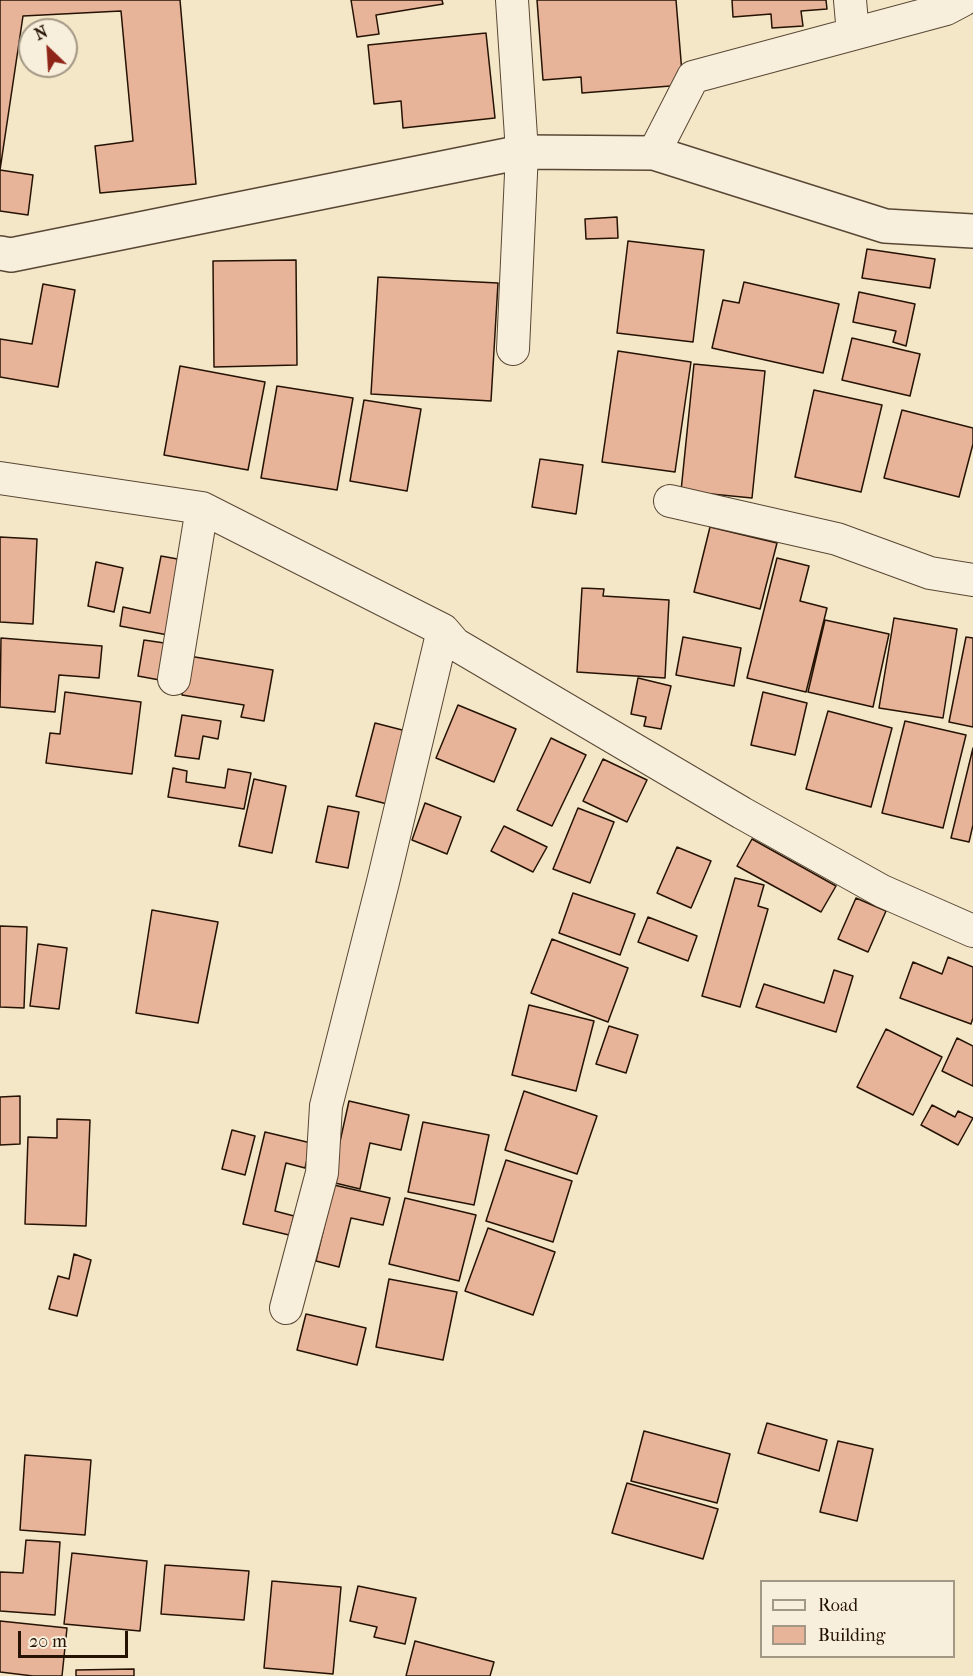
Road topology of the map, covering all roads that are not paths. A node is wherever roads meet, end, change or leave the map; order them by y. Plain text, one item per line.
1 (512, 0) edge
2 (850, 0) edge
3 (963, 0) edge
4 (853, 34) junction
5 (522, 153) junction
6 (654, 153) junction
7 (973, 231) edge
8 (0, 253) edge
9 (513, 349) dead end
10 (0, 478) edge
11 (670, 501) dead end
12 (202, 508) junction
13 (973, 580) edge
14 (442, 630) junction
15 (174, 679) dead end
16 (973, 932) edge
17 (286, 1308) dead end

1 - 5 street
2 - 4 street
3 - 4 street
4 - 6 street
5 - 6 street
5 - 8 street
5 - 9 street
6 - 7 street
10 - 12 street
11 - 13 street
12 - 14 street
12 - 15 street
14 - 16 street
14 - 17 street

